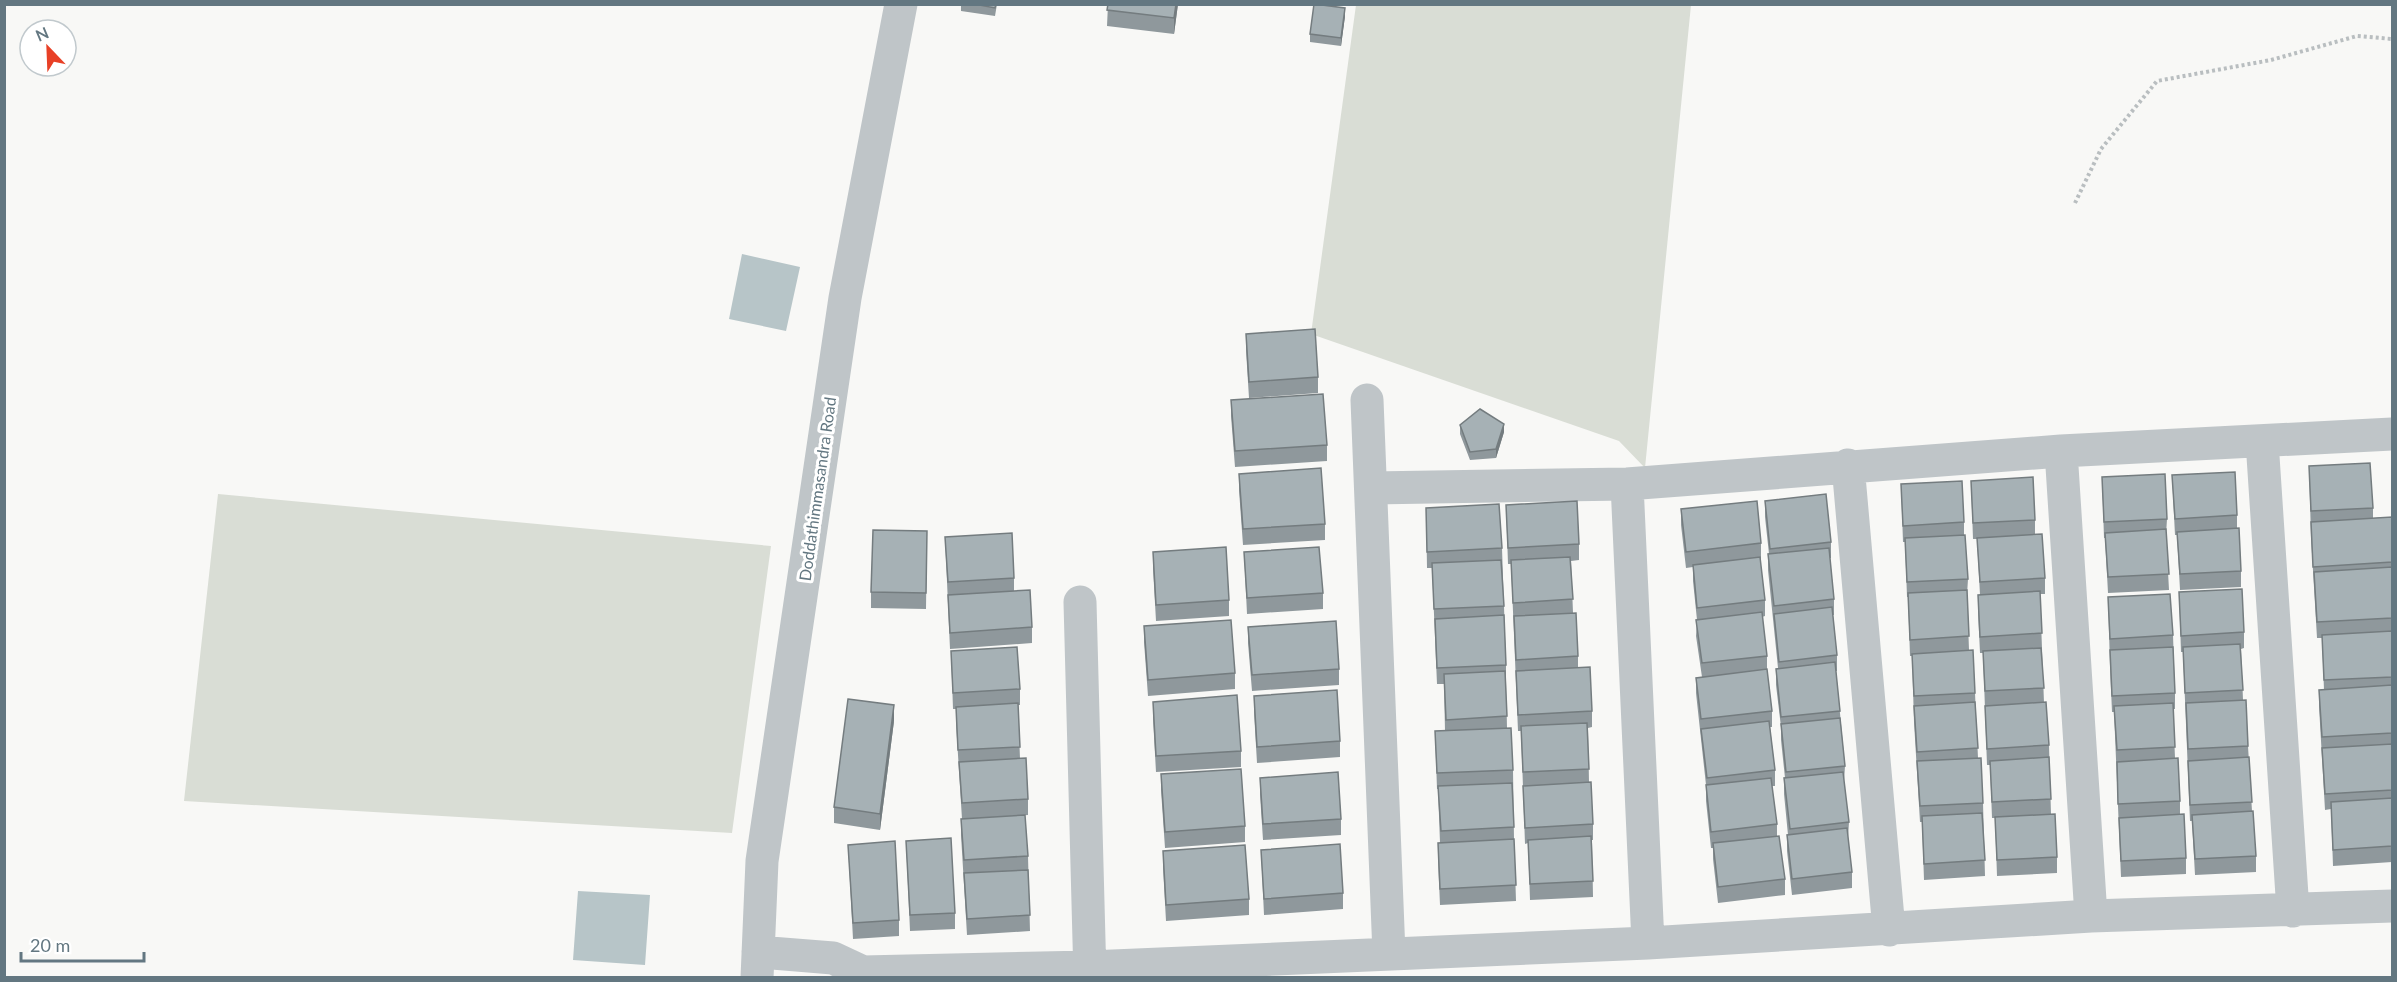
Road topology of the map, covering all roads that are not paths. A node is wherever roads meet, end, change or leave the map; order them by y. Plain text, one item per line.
1 (901, 4) edge
2 (1367, 400) dead end
3 (2392, 434) edge
4 (2262, 441) junction
5 (2061, 452) junction
6 (1848, 465) junction
7 (1627, 484) junction
8 (1371, 488) junction
9 (1080, 602) dead end
10 (2392, 906) edge
11 (2293, 911) junction
12 (2091, 916) junction
13 (1889, 930) junction
14 (1648, 943) junction
15 (1389, 954) junction
16 (758, 964) edge
17 (1090, 972) edge
18 (860, 975) edge

1 - 16 street, Doddathimmasandra Road
2 - 8 street
3 - 4 street
4 - 5 street
4 - 11 street
5 - 6 street
5 - 12 street
6 - 7 street
6 - 13 street
7 - 8 street
7 - 14 street
8 - 15 street
9 - 17 street
10 - 11 street
11 - 12 street
12 - 13 street
13 - 14 street
14 - 15 street
15 - 17 street
16 - 18 street
17 - 18 street

